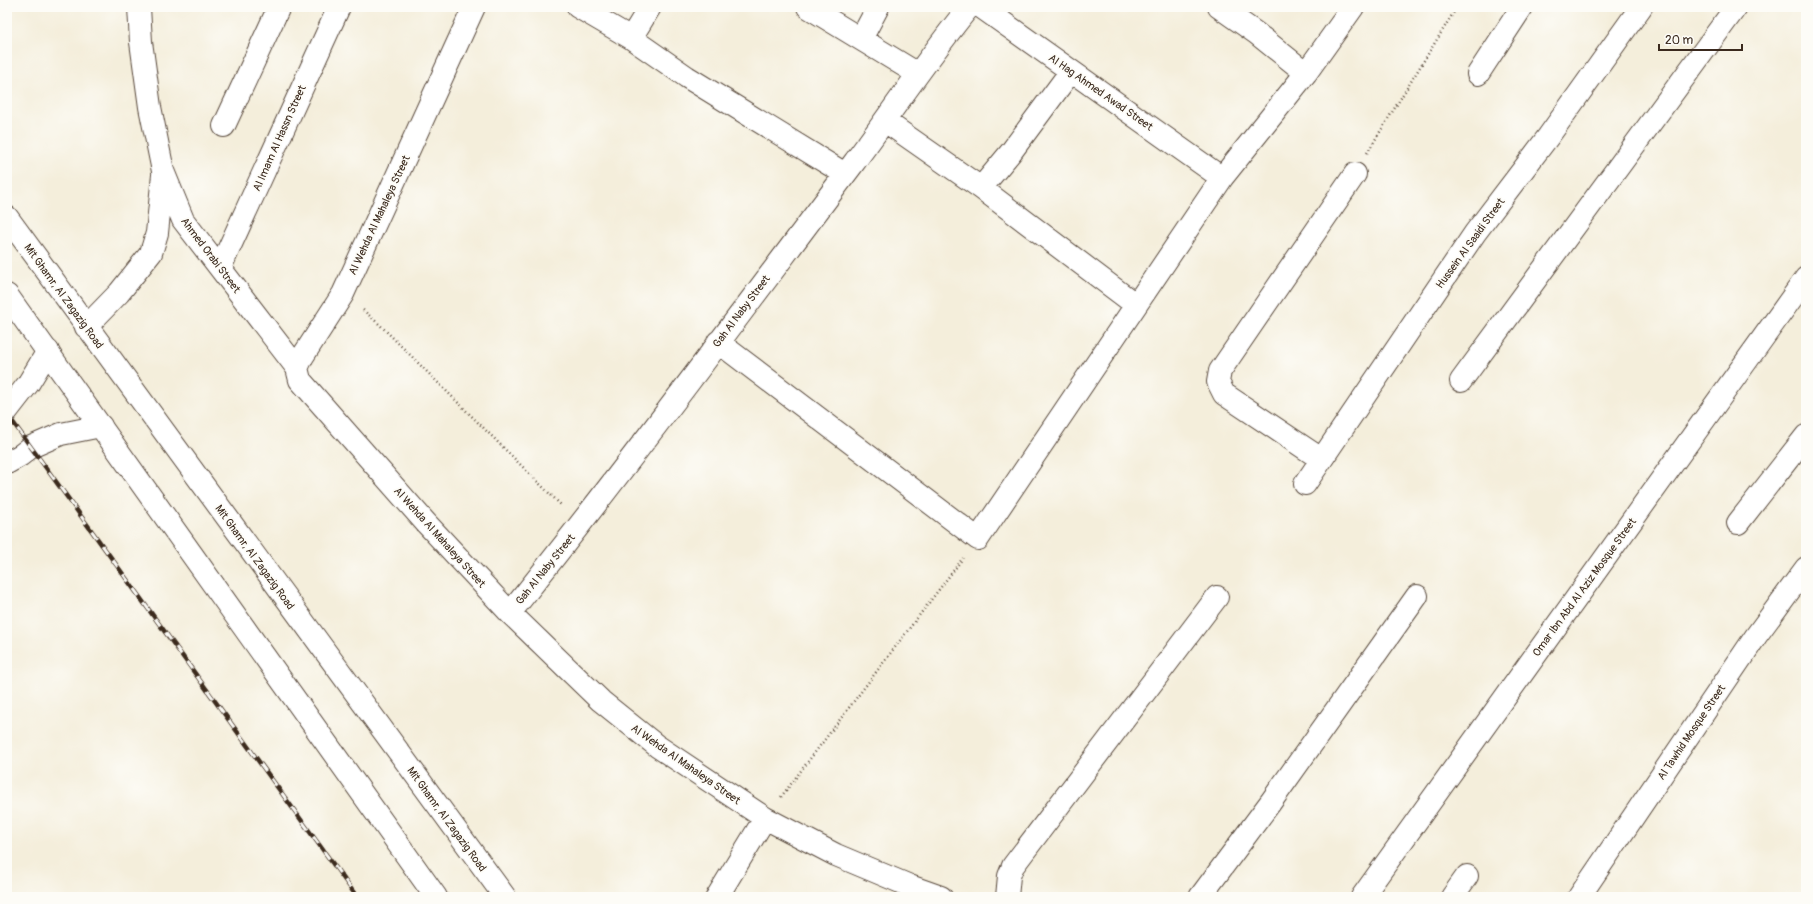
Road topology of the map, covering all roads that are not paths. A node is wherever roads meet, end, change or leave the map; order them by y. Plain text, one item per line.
1 (139, 7) edge
2 (280, 7) edge
3 (338, 7) edge
4 (474, 7) edge
5 (578, 7) edge
6 (650, 7) edge
7 (808, 7) edge
8 (878, 7) edge
9 (969, 7) edge
10 (981, 7) edge
11 (1219, 7) edge
12 (1353, 7) edge
13 (1522, 7) edge
14 (1641, 7) edge
15 (1736, 7) edge
16 (631, 38) junction
17 (861, 39) junction
18 (1071, 71) junction
19 (1306, 73) junction
20 (918, 74) junction
21 (1478, 74) dead end
22 (885, 121) junction
23 (224, 126) dead end
24 (163, 172) junction
25 (845, 174) junction
26 (1355, 174) road end
27 (1222, 178) junction
28 (981, 188) junction
29 (7, 217) edge
30 (220, 268) junction
31 (1806, 278) edge
32 (7, 295) edge
33 (1136, 305) junction
34 (86, 327) junction
35 (718, 342) junction
36 (48, 351) junction
37 (297, 368) junction
38 (1461, 381) dead end
39 (7, 411) edge
40 (101, 426) junction
41 (1806, 436) edge
42 (1321, 458) junction
43 (7, 462) edge
44 (1305, 484) dead end
45 (1738, 523) dead end
46 (1806, 568) edge
47 (1417, 596) dead end
48 (1217, 597) dead end
49 (510, 613) junction
50 (764, 818) junction
51 (1467, 876) dead end
52 (436, 897) edge
53 (505, 897) edge
54 (717, 897) edge
55 (940, 897) edge
56 (1007, 897) edge
57 (1200, 897) edge
58 (1362, 897) edge
59 (1452, 897) edge
60 (1578, 897) edge

1 - 24 main road, Ahmed Orabi Street
2 - 23 main road
3 - 30 main road, Al Imam Al Hassn Street
4 - 37 main road, Al Wehda Al Mahaleya Street
5 - 16 main road
6 - 16 main road
7 - 17 main road
8 - 17 main road
9 - 20 main road, Gah Al Naby Street
10 - 18 main road, Al Hag Ahmed Awad Street
11 - 19 main road
12 - 19 main road
13 - 21 main road
14 - 42 main road, Hussein Al Saaidi Street
15 - 38 main road
16 - 25 main road
17 - 20 main road
18 - 27 main road, Al Hag Ahmed Awad Street
18 - 28 main road
19 - 27 main road
20 - 22 main road, Gah Al Naby Street
22 - 25 main road, Gah Al Naby Street
22 - 28 main road
24 - 30 main road, Ahmed Orabi Street
24 - 34 main road
25 - 35 main road, Gah Al Naby Street
26 - 42 main road
27 - 33 main road
28 - 33 main road
29 - 34 main road, Mit Ghamr, Al Zagazig Road
30 - 37 main road, Ahmed Orabi Street
31 - 58 main road, Omar Ibn Abd Al Aziz Mosque Street
32 - 36 main road
33 - 35 main road
34 - 53 main road, Mit Ghamr, Al Zagazig Road
35 - 49 main road, Gah Al Naby Street
36 - 39 main road
36 - 40 main road
37 - 49 main road, Al Wehda Al Mahaleya Street
40 - 43 main road
40 - 52 main road
41 - 45 main road
42 - 44 main road, Hussein Al Saaidi Street
46 - 60 main road, Al Tawhid Mosque Street
47 - 57 main road
48 - 56 main road
49 - 50 main road, Al Wehda Al Mahaleya Street
50 - 54 main road
50 - 55 main road, Al Wehda Al Mahaleya Street
51 - 59 main road

